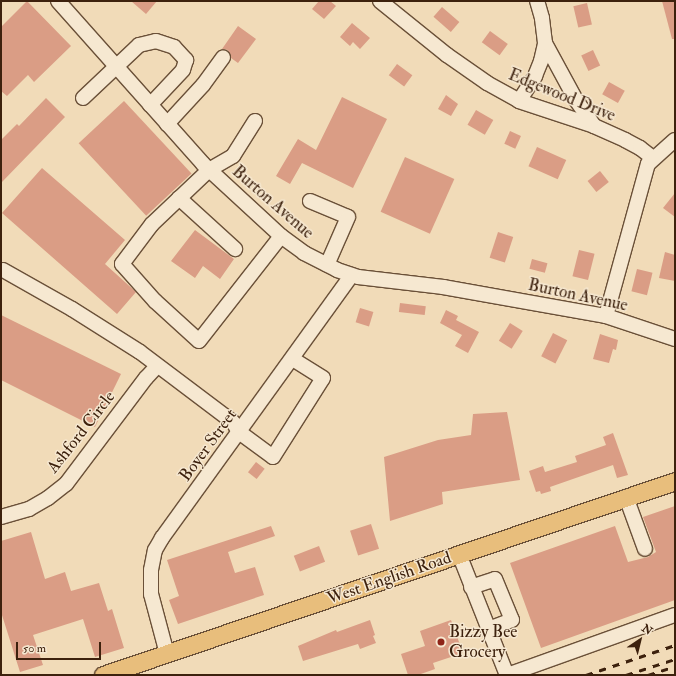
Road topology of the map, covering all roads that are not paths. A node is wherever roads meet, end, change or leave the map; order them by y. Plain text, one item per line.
1 (380, 1) edge
2 (538, 1) edge
3 (66, 4) edge
4 (545, 43) junction
5 (223, 57) dead end
6 (116, 66) junction
7 (83, 98) dead end
8 (519, 101) junction
9 (150, 105) junction
10 (255, 121) dead end
11 (167, 124) junction
12 (594, 126) junction
13 (675, 140) edge
14 (653, 158) junction
15 (209, 170) junction
16 (179, 198) junction
17 (310, 201) dead end
18 (281, 236) junction
19 (235, 249) dead end
20 (327, 265) junction
21 (4, 270) dead end
22 (352, 275) junction
23 (606, 316) junction
24 (675, 339) edge
25 (292, 359) junction
26 (157, 366) junction
27 (239, 432) junction
28 (675, 480) edge
29 (626, 497) junction
30 (1, 517) edge
31 (645, 549) dead end
32 (459, 554) junction
33 (471, 587) junction
34 (675, 615) edge
35 (488, 629) junction
36 (167, 654) junction
37 (103, 675) edge

1 - 8 street, Edgewood Drive
2 - 4 street
3 - 6 street, Burton Avenue
4 - 8 street
4 - 12 street
5 - 11 street
6 - 7 street
6 - 9 street, Burton Avenue
6 - 9 street
8 - 12 street, Edgewood Drive
9 - 11 street, Burton Avenue
10 - 15 street
11 - 15 street, Burton Avenue
12 - 14 street, Edgewood Drive
13 - 14 street
14 - 23 street
15 - 16 street
15 - 18 street, Burton Avenue
16 - 18 street
16 - 19 street
17 - 20 street
18 - 20 street, Burton Avenue
20 - 22 street, Burton Avenue
21 - 26 street
22 - 23 street, Burton Avenue
22 - 25 street, Boyer Street
23 - 24 street, Burton Avenue
25 - 27 street, Boyer Street
25 - 27 street
26 - 27 street
26 - 30 street, Ashford Circle
27 - 36 street, Boyer Street
28 - 29 main road, West English Road
29 - 31 street
29 - 32 main road, West English Road
32 - 33 street
32 - 36 main road, West English Road
33 - 35 street
33 - 35 street
34 - 35 street
36 - 37 main road, West English Road

